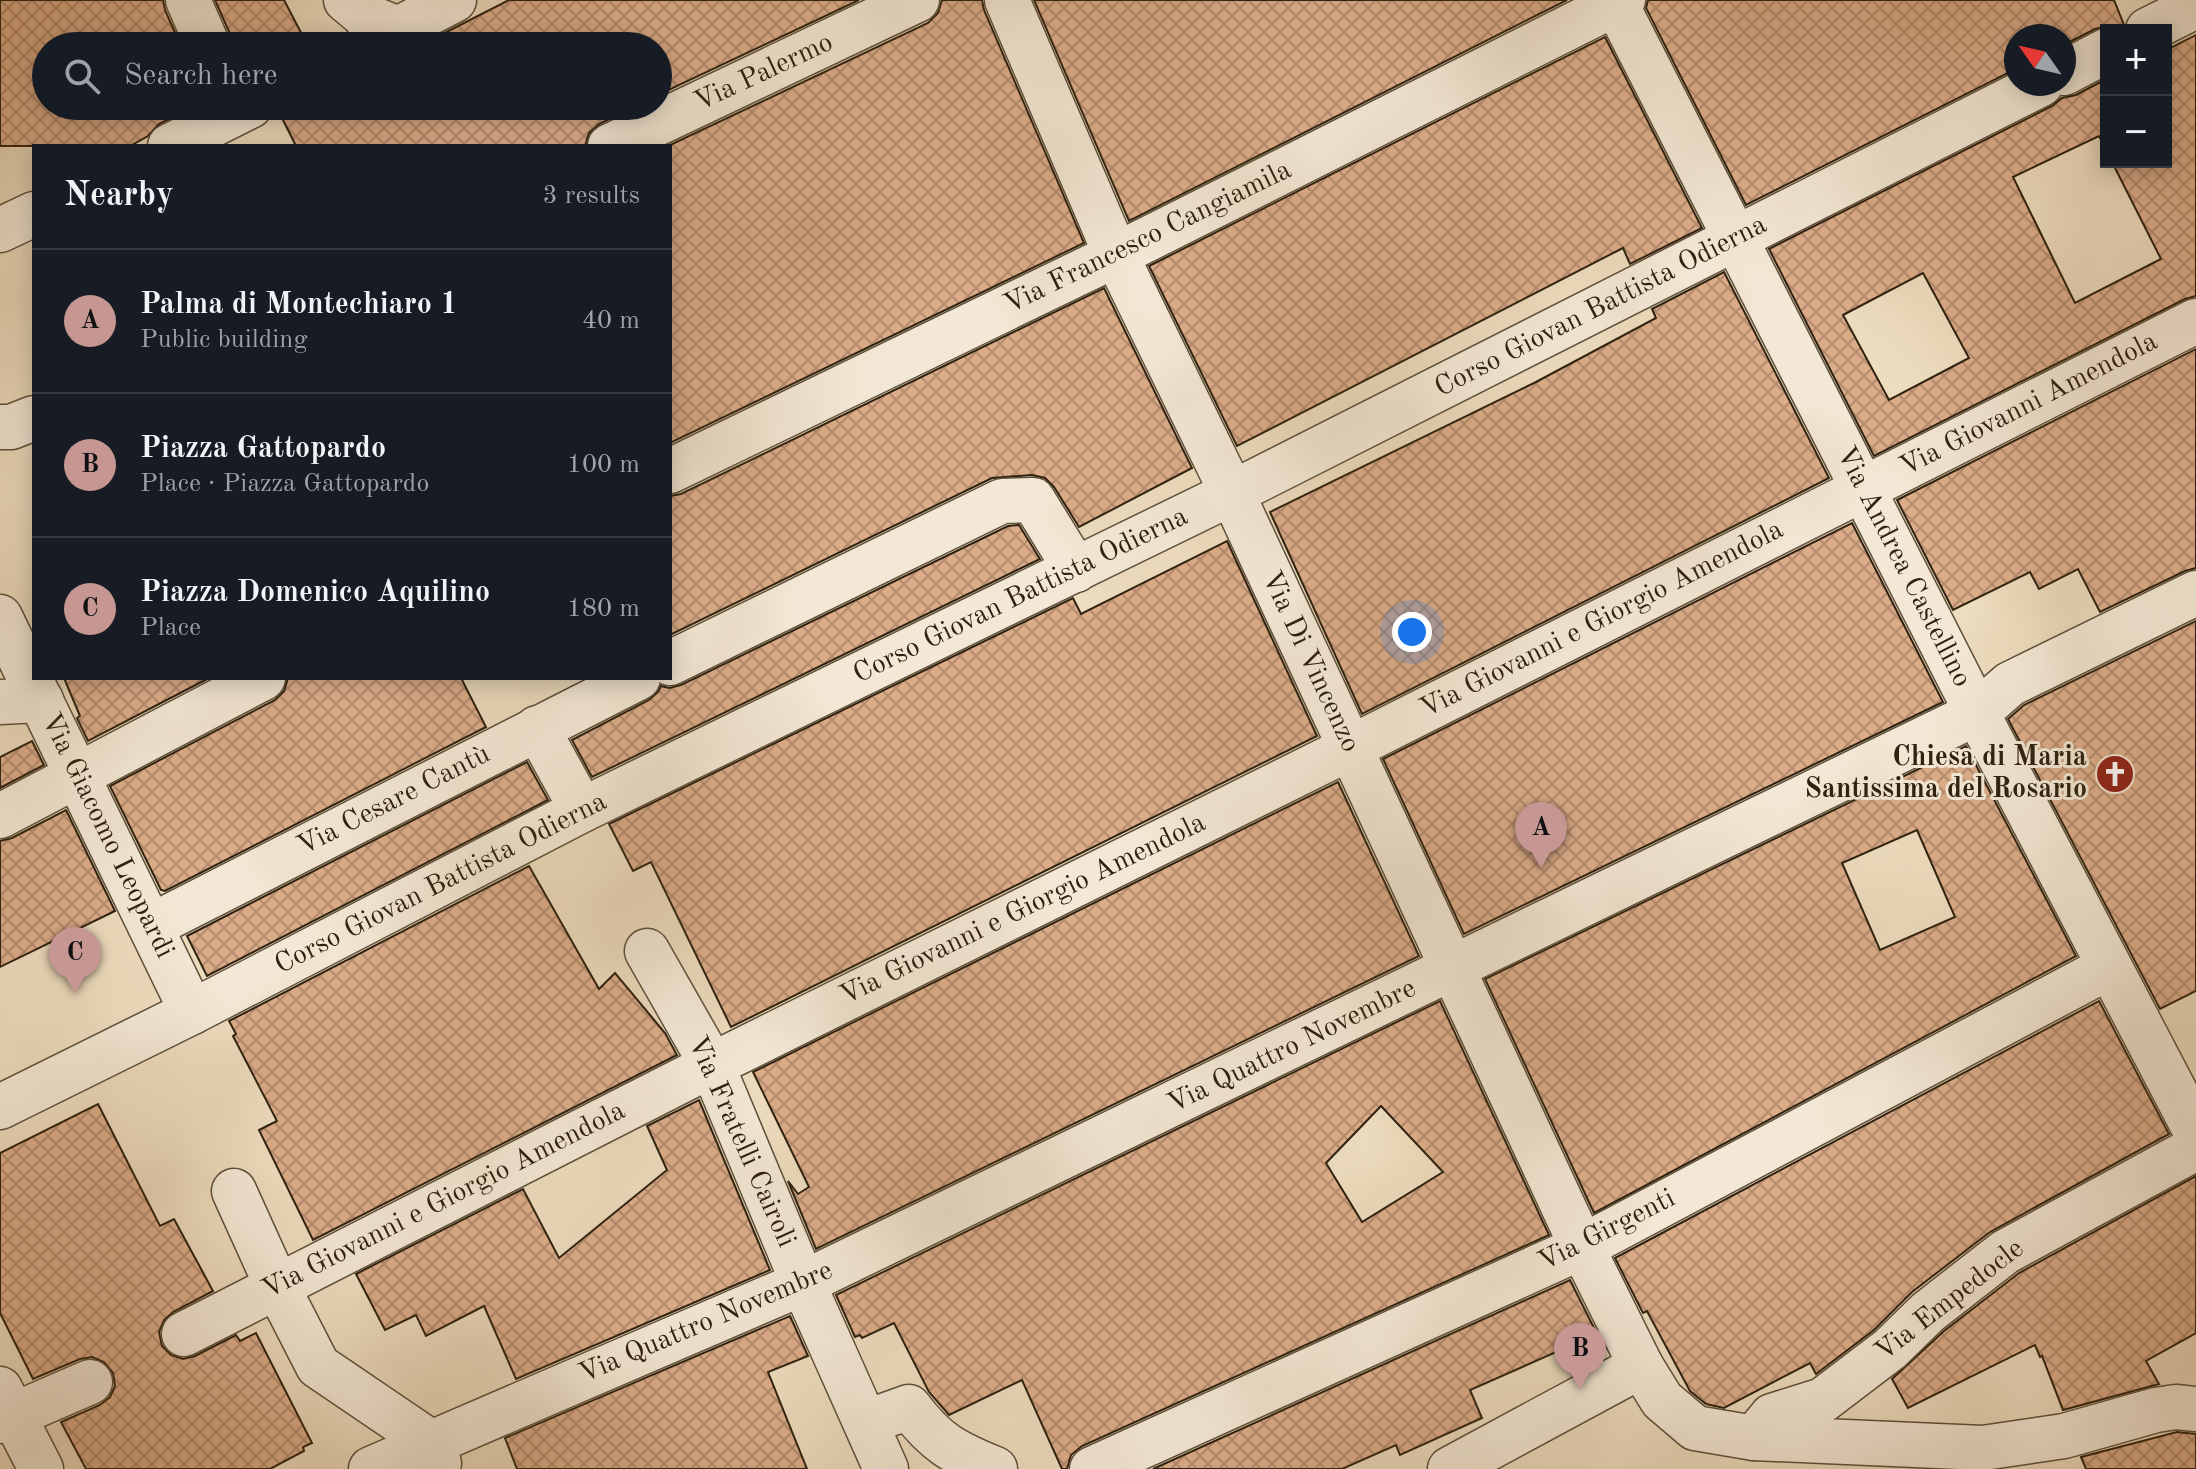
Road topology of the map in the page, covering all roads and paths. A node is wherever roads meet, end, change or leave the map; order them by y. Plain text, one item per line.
1 (188, 0) edge
2 (346, 0) edge
3 (454, 0) edge
4 (917, 0) edge
5 (1007, 0) edge
6 (1617, 1) edge
7 (2196, 6) edge
8 (2160, 24) edge
9 (202, 32) edge
10 (377, 32) edge
11 (391, 32) edge
12 (2100, 54) edge
13 (2076, 67) edge
14 (2017, 96) edge
15 (672, 117) edge
16 (239, 120) edge
17 (665, 120) edge
18 (175, 144) edge
19 (614, 144) edge
20 (32, 215) edge
21 (0, 230) edge
22 (1737, 238) junction
23 (1116, 255) junction
24 (2196, 321) edge
25 (32, 419) edge
26 (0, 427) edge
27 (672, 470) edge
28 (1863, 489) junction
29 (1232, 493) junction
30 (1076, 570) junction
31 (2196, 593) edge
32 (0, 617) edge
33 (672, 662) edge
34 (259, 680) edge
35 (634, 680) edge
36 (21, 701) edge
37 (1977, 713) junction
38 (537, 728) junction
39 (1350, 748) junction
40 (79, 777) junction
41 (582, 810) junction
42 (0, 816) edge
43 (151, 926) junction
44 (647, 951) dead end
45 (2109, 967) junction
46 (1452, 970) junction
47 (192, 1012) junction
48 (712, 1065) junction
49 (0, 1107) edge
50 (2196, 1132) edge
51 (2196, 1148) edge
52 (234, 1191) dead end
53 (1582, 1247) junction
54 (803, 1283) junction
55 (277, 1286) junction
56 (184, 1334) dead end
57 (1641, 1366) junction
58 (90, 1382) dead end
59 (5, 1408) edge
60 (2176, 1410) edge
61 (867, 1422) junction
62 (1754, 1438) junction
63 (436, 1455) edge
64 (41, 1469) edge
65 (371, 1469) edge
66 (886, 1469) edge
67 (995, 1469) edge
68 (1092, 1469) edge
69 (1450, 1469) edge

1 - 9 street
2 - 10 street
3 - 11 street
4 - 15 street, Via Palermo
5 - 23 street, Via Di Vincenzo
6 - 22 street, Via Andrea Castellino
6 - 23 street, Via Francesco Cangiamila
7 - 8 street
12 - 13 street
14 - 22 street, Corso Giovan Battista Odierna
16 - 18 street
17 - 19 street, Via Palermo
20 - 21 street
22 - 28 street, Via Andrea Castellino
22 - 29 street, Corso Giovan Battista Odierna
23 - 27 street, Via Francesco Cangiamila
23 - 29 street, Via Di Vincenzo
24 - 28 street, Via Giovanni Amendola
25 - 26 street
28 - 37 street, Via Andrea Castellino
28 - 39 street, Via Giovanni e Giorgio Amendola
29 - 30 street, Corso Giovan Battista Odierna
29 - 39 street, Via Di Vincenzo
30 - 33 street
30 - 41 street, Corso Giovan Battista Odierna
31 - 37 street, Via Quattro Novembre
32 - 36 street, Via Giacomo Leopardi
34 - 40 street
35 - 38 street, Via Cesare Cantù
36 - 40 street, Via Giacomo Leopardi
37 - 45 street, Via Andrea Castellino
37 - 46 street, Via Quattro Novembre
38 - 41 street
38 - 43 street, Via Cesare Cantù
39 - 46 street, Via Di Vincenzo
39 - 48 street, Via Giovanni e Giorgio Amendola
40 - 42 street
40 - 43 street, Via Giacomo Leopardi
41 - 47 street, Corso Giovan Battista Odierna
43 - 47 street, Via Giacomo Leopardi
44 - 48 street, Via Fratelli Cairoli
45 - 50 street, Via Andrea Castellino
45 - 53 street, Via Girgenti
46 - 53 street, Via Di Vincenzo
46 - 54 street, Via Quattro Novembre
47 - 49 street, Corso Giovan Battista Odierna
48 - 54 street, Via Fratelli Cairoli
48 - 55 street, Via Giovanni e Giorgio Amendola
51 - 62 street, Via Empedocle
52 - 55 street
53 - 57 street, Via Di Vincenzo
53 - 68 street, Via Girgenti
54 - 61 street, Via Fratelli Cairoli
54 - 63 street, Via Quattro Novembre
55 - 56 street, Via Giovanni e Giorgio Amendola
55 - 63 street
57 - 62 street, Via Di Vincenzo
57 - 69 street
58 - 59 street
59 - 64 street
60 - 62 street
61 - 66 street, Via Fratelli Cairoli
61 - 67 street
63 - 65 street, Via Quattro Novembre

